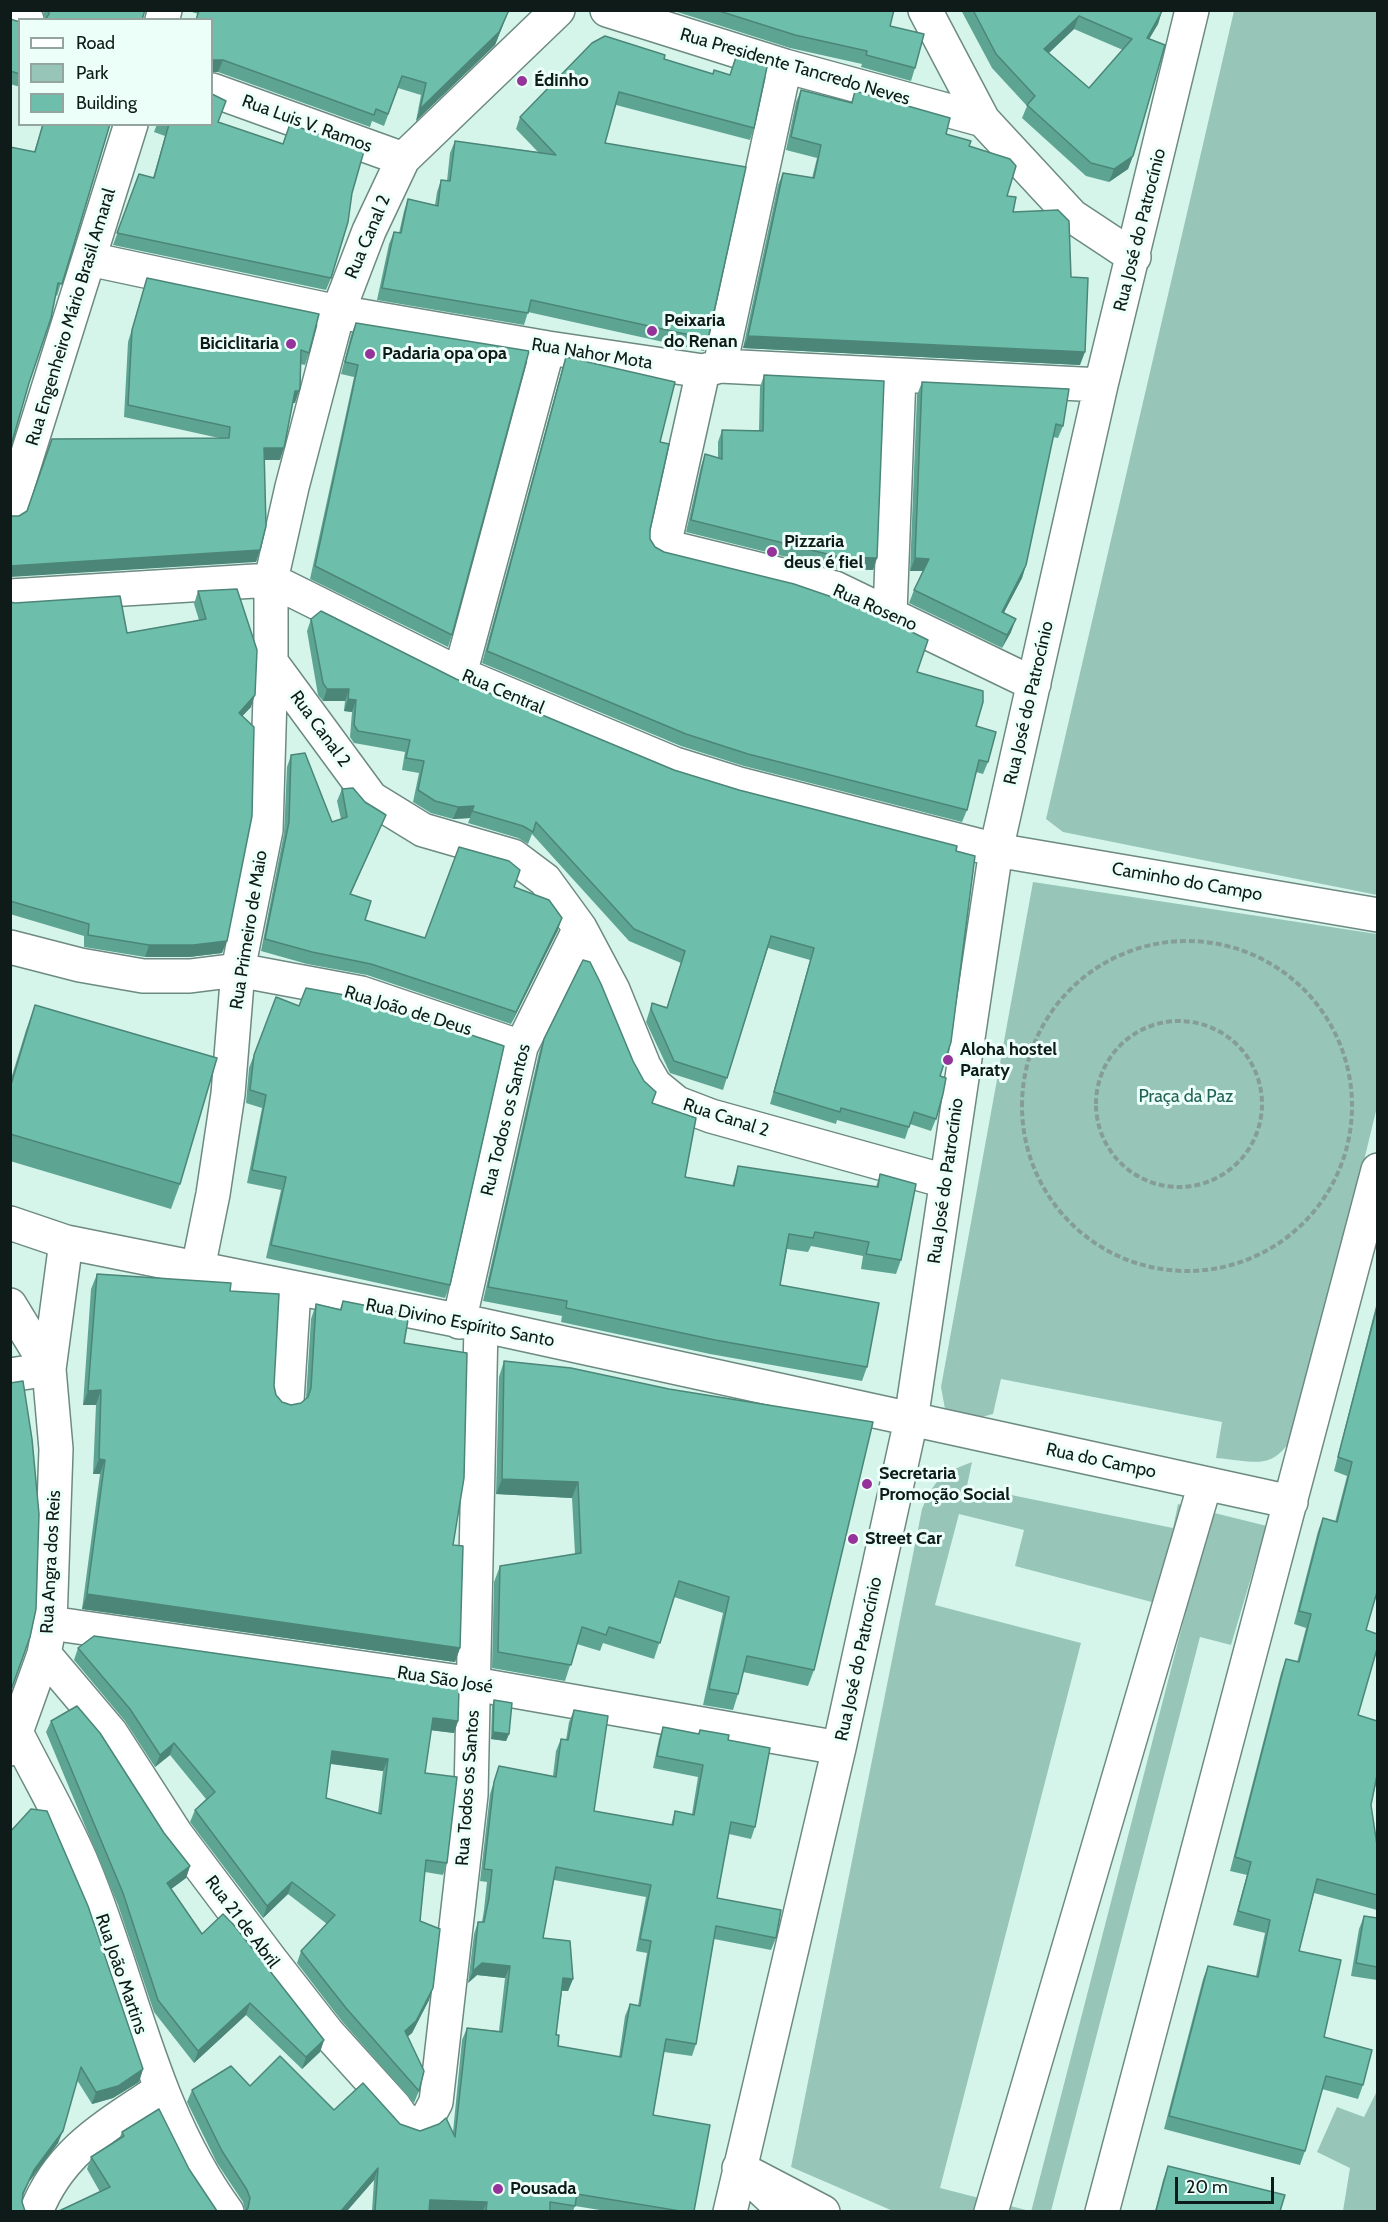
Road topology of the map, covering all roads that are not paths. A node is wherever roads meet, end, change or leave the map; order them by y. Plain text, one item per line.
1 (558, 10) edge
2 (607, 10) edge
3 (925, 10) edge
4 (1192, 10) edge
5 (785, 66) junction
6 (213, 90) edge
7 (983, 120) junction
8 (130, 126) edge
9 (403, 159) junction
10 (1134, 257) junction
11 (89, 259) junction
12 (338, 312) junction
13 (548, 348) junction
14 (712, 369) junction
15 (898, 375) junction
16 (1101, 385) junction
17 (10, 510) edge
18 (271, 580) junction
19 (10, 596) edge
20 (890, 613) junction
21 (271, 662) junction
22 (460, 674) junction
23 (1034, 684) junction
24 (996, 850) junction
25 (1377, 915) edge
26 (580, 928) junction
27 (10, 947) edge
28 (238, 970) junction
29 (521, 1047) junction
30 (1377, 1170) edge
31 (945, 1181) junction
32 (10, 1223) edge
33 (66, 1242) junction
34 (198, 1268) junction
35 (294, 1289) junction
36 (10, 1305) edge
37 (470, 1324) junction
38 (49, 1369) junction
39 (10, 1375) edge
40 (287, 1401) edge
41 (911, 1420) junction
42 (1205, 1484) junction
43 (1291, 1502) junction
44 (47, 1639) junction
45 (474, 1684) junction
46 (14, 1742) edge
47 (839, 1748) junction
48 (439, 2068) joint
49 (160, 2090) junction
50 (739, 2168) junction
51 (36, 2211) edge
52 (227, 2211) edge
53 (730, 2211) edge
54 (786, 2211) edge
55 (823, 2211) edge
56 (991, 2211) edge
57 (1102, 2211) edge

1 - 9 street, Rua Canal 2
2 - 5 street, Rua Presidente Tancredo Neves
3 - 7 street
4 - 10 street, Rua José do Patrocínio
5 - 7 street, Rua Presidente Tancredo Neves
5 - 14 street
6 - 9 street, Rua Luis V. Ramos
7 - 10 street
8 - 11 street, Rua Engenheiro Mário Brasil Amaral
9 - 12 street, Rua Canal 2
10 - 16 street, Rua José do Patrocínio
11 - 12 street, Rua Nahor Mota
11 - 17 street, Rua Engenheiro Mário Brasil Amaral
12 - 13 street, Rua Nahor Mota
12 - 18 street, Rua Canal 2
13 - 14 street, Rua Nahor Mota
13 - 22 street
14 - 15 street, Rua Nahor Mota
14 - 20 street, Rua Roseno
15 - 16 street, Rua Nahor Mota
15 - 20 street
16 - 23 street, Rua José do Patrocínio
18 - 19 street, Rua Central
18 - 21 street, Rua Canal 2
18 - 22 street, Rua Central
20 - 23 street, Rua Roseno
21 - 26 street, Rua Canal 2
21 - 28 street, Rua Primeiro de Maio
22 - 24 street, Rua Central
23 - 24 street, Rua José do Patrocínio
24 - 25 street, Caminho do Campo
24 - 31 street, Rua José do Patrocínio
26 - 29 street, Rua Todos os Santos
26 - 31 street, Rua Canal 2
27 - 28 street, Rua João de Deus
28 - 29 street, Rua João de Deus
28 - 34 street, Rua Primeiro de Maio
29 - 37 street, Rua Todos os Santos
30 - 43 street
31 - 41 street, Rua José do Patrocínio
32 - 33 street, Rua Divino Espírito Santo
33 - 34 street, Rua Divino Espírito Santo
33 - 38 street, Rua Angra dos Reis
34 - 35 street, Rua Divino Espírito Santo
35 - 37 street, Rua Divino Espírito Santo
35 - 40 street
36 - 38 street, Rua Angra dos Reis
37 - 41 street, Rua Divino Espírito Santo
37 - 45 street, Rua Todos os Santos
38 - 39 street
38 - 44 street, Rua Angra dos Reis
41 - 42 street, Rua do Campo
41 - 47 street, Rua José do Patrocínio
42 - 43 street, Rua do Campo
42 - 56 street
43 - 57 street
44 - 45 street, Rua São José
44 - 46 street, Rua Angra dos Reis
44 - 48 street, Rua 21 de Abril
45 - 47 street, Rua São José
45 - 48 street, Rua Todos os Santos
46 - 49 street, Rua João Martins
47 - 50 street, Rua José do Patrocínio
49 - 51 street
49 - 52 street, Rua João Martins
50 - 53 street, Rua José do Patrocínio
50 - 54 street
50 - 55 street

